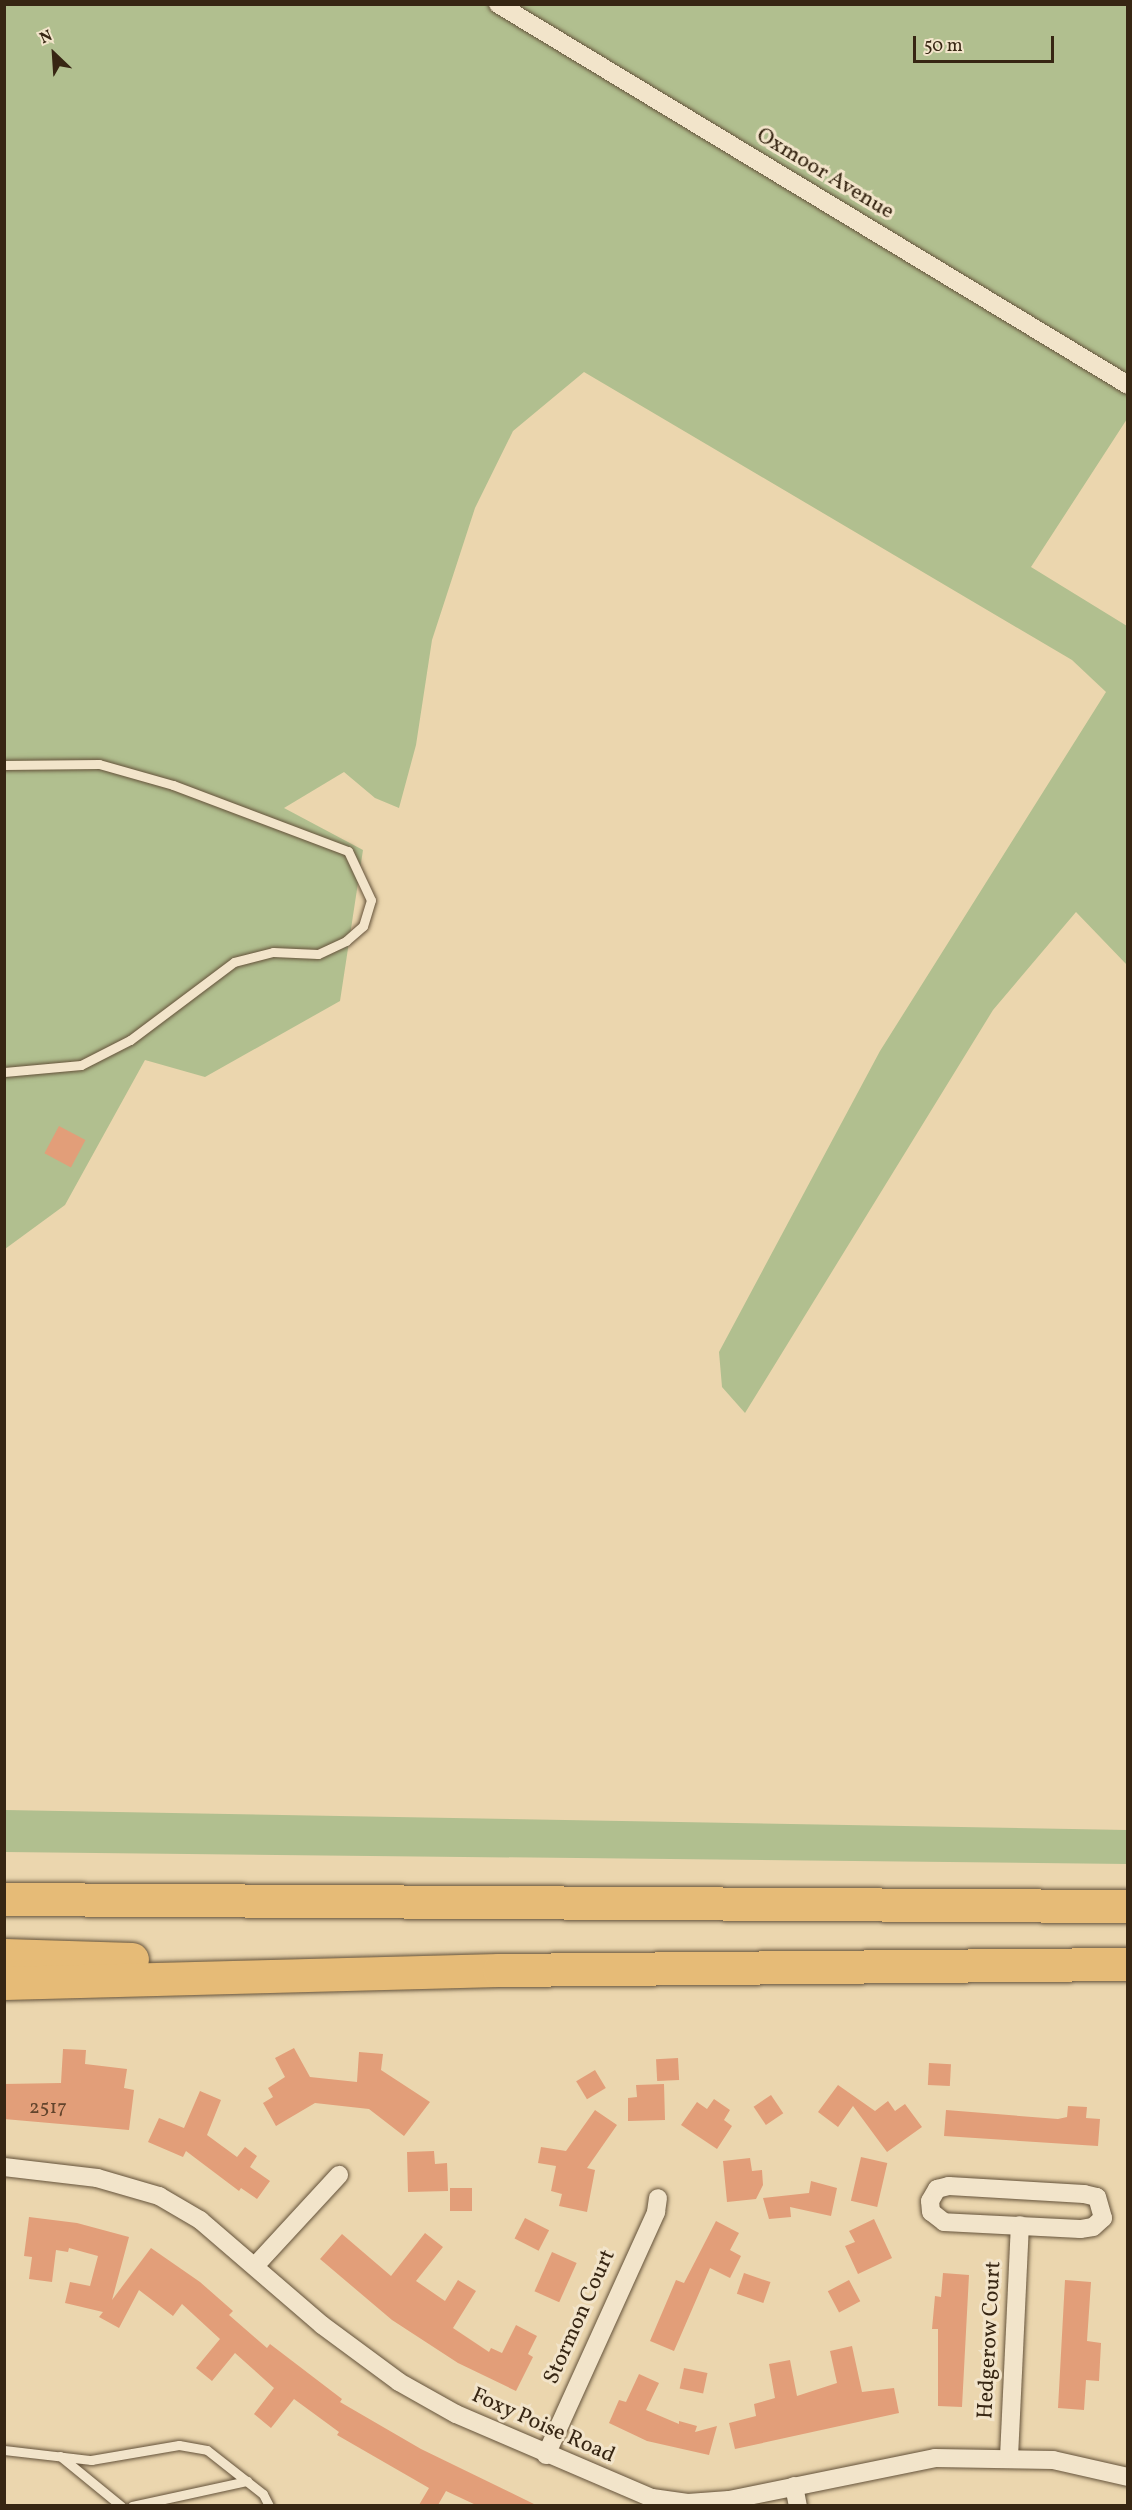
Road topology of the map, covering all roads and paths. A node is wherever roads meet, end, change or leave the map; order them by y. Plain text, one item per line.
1 (498, 4) edge
2 (1128, 385) edge
3 (4, 765) edge
4 (4, 1072) edge
5 (4, 1899) edge
6 (1128, 1906) edge
7 (4, 1955) edge
8 (1128, 1964) edge
9 (499, 1970) junction
10 (4, 1983) edge
11 (4, 2167) edge
12 (339, 2175) dead end
13 (658, 2198) dead end
14 (1020, 2225) junction
15 (255, 2266) junction
16 (4, 2450) edge
17 (546, 2455) junction
18 (60, 2456) junction
19 (1009, 2457) junction
20 (1128, 2477) edge
21 (247, 2481) junction
22 (794, 2486) junction
23 (121, 2505) edge
24 (132, 2505) edge
25 (269, 2505) edge
26 (798, 2505) edge

1 - 2 street, Oxmoor Avenue
3 - 4 lane
5 - 6 highway
7 - 9 highway
8 - 9 highway
9 - 10 highway
11 - 15 street, Foxy Poise Road
12 - 15 street
13 - 17 street, Stormon Court
14 - 14 street
14 - 19 street, Hedgerow Court
15 - 17 street, Foxy Poise Road
16 - 18 lane
17 - 22 street, Foxy Poise Road
18 - 21 lane
18 - 23 lane
19 - 20 street, Foxy Poise Road
19 - 22 street, Foxy Poise Road
21 - 24 lane
21 - 25 lane
22 - 26 street

